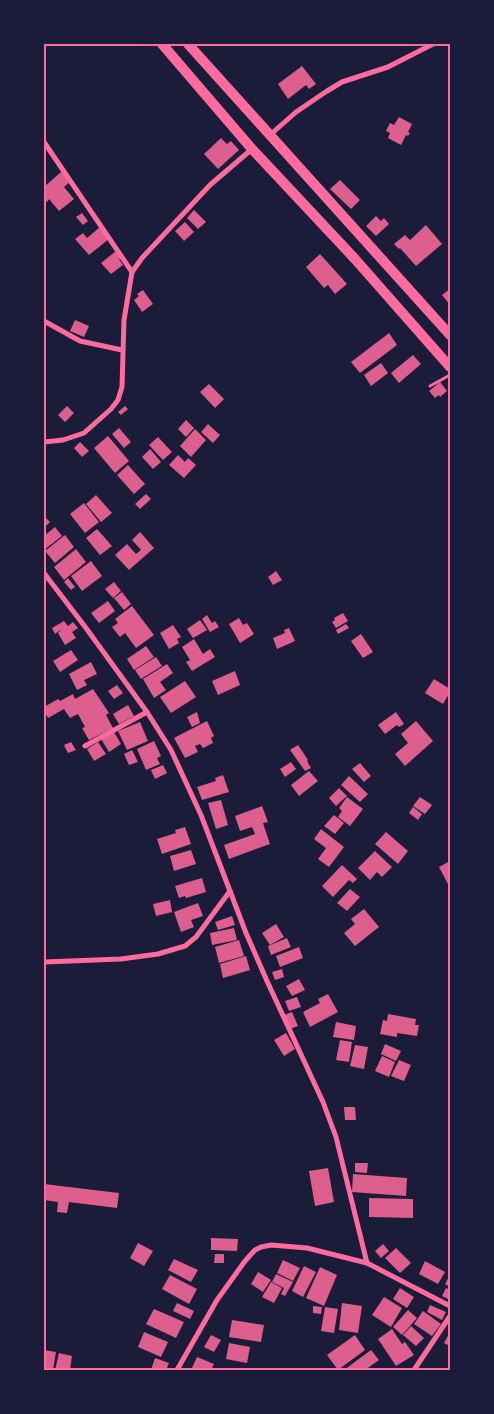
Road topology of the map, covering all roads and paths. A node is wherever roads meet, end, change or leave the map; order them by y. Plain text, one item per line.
1 (162, 44) edge
2 (188, 44) edge
3 (433, 44) edge
4 (270, 135) junction
5 (44, 142) edge
6 (252, 149) junction
7 (132, 272) junction
8 (44, 321) edge
9 (450, 335) edge
10 (122, 350) junction
11 (450, 367) edge
12 (450, 375) edge
13 (430, 386) dead end
14 (44, 442) edge
15 (44, 574) edge
16 (147, 712) junction
17 (85, 746) dead end
18 (230, 891) junction
19 (44, 962) edge
20 (367, 1263) junction
21 (450, 1306) edge
22 (450, 1316) edge
23 (177, 1370) edge
24 (414, 1370) edge

1 - 6 highway
2 - 4 highway
3 - 4 street
4 - 9 highway
5 - 7 street
6 - 7 street
6 - 11 highway
7 - 10 street
8 - 10 street
10 - 14 street
12 - 13 lane
15 - 16 street
16 - 17 street
16 - 18 street
18 - 19 street
18 - 20 street
20 - 21 street
20 - 23 street
22 - 24 street

